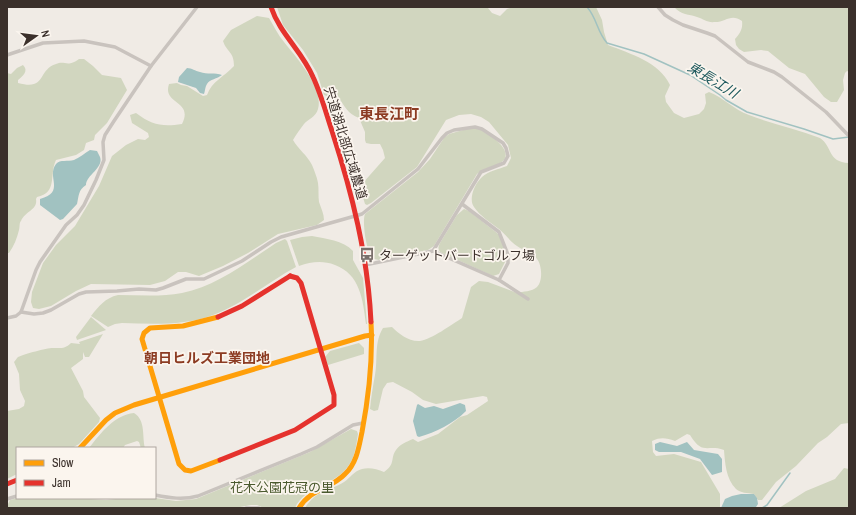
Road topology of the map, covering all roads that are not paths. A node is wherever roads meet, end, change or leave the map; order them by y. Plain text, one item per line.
1 (197, 7) edge
2 (271, 7) edge
3 (658, 7) edge
4 (7, 55) edge
5 (151, 66) junction
6 (849, 136) edge
7 (462, 204) junction
8 (356, 215) junction
9 (433, 251) junction
10 (365, 265) junction
11 (499, 280) junction
12 (528, 299) dead end
13 (21, 312) junction
14 (7, 318) edge
15 (372, 335) junction
16 (321, 349) junction
17 (160, 397) junction
18 (363, 423) junction
19 (81, 447) edge
20 (156, 496) edge
21 (246, 508) edge
22 (259, 508) edge
23 (299, 508) edge

1 - 5 street
2 - 8 street, 宍道湖北部広域農道
3 - 6 street
4 - 5 street
5 - 13 street
7 - 8 street
7 - 9 street
7 - 11 street
8 - 10 street, 宍道湖北部広域農道
8 - 13 street
9 - 10 street
9 - 11 street
10 - 15 street, 宍道湖北部広域農道
11 - 12 street
13 - 14 street
15 - 16 street
15 - 18 street, 宍道湖北部広域農道
16 - 17 street
16 - 17 street
16 - 17 street
17 - 19 street
18 - 20 street
18 - 23 street, 宍道湖北部広域農道
21 - 22 street

